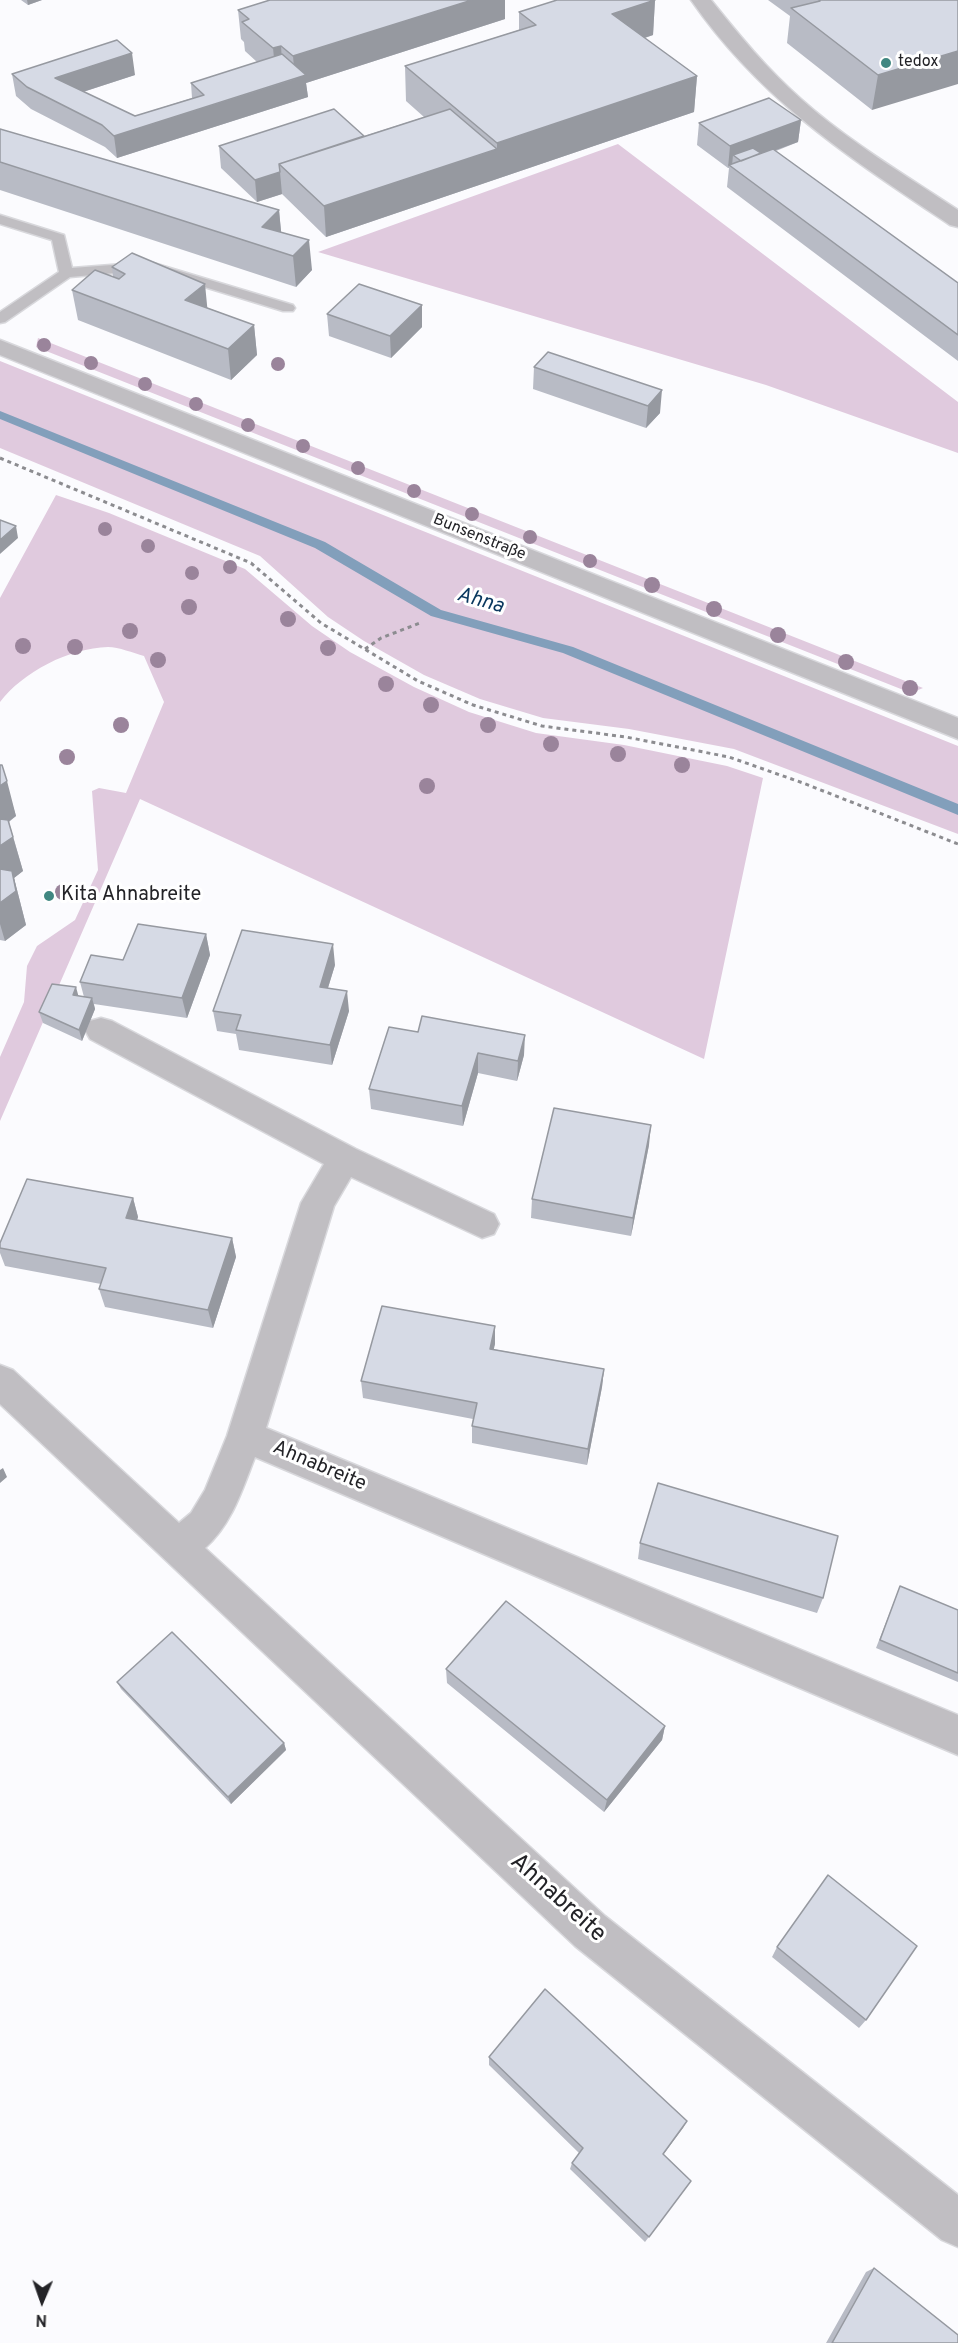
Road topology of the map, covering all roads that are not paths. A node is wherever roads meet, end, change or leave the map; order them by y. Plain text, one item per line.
1 (701, 0) edge
2 (0, 219) edge
3 (958, 220) edge
4 (66, 273) junction
5 (288, 308) dead end
6 (0, 319) edge
7 (0, 347) edge
8 (958, 729) edge
9 (101, 1030) dead end
10 (344, 1159) junction
11 (482, 1224) dead end
12 (0, 1381) edge
13 (245, 1436) junction
14 (177, 1548) junction
15 (958, 1735) edge
16 (958, 2224) edge

1 - 3 street
2 - 4 lane
4 - 5 lane
4 - 6 lane
7 - 8 street, Bunsenstraße
9 - 10 street
10 - 11 street
10 - 13 street
12 - 14 street, Ahnabreite
13 - 14 street
13 - 15 street, Ahnabreite
14 - 16 street, Ahnabreite

